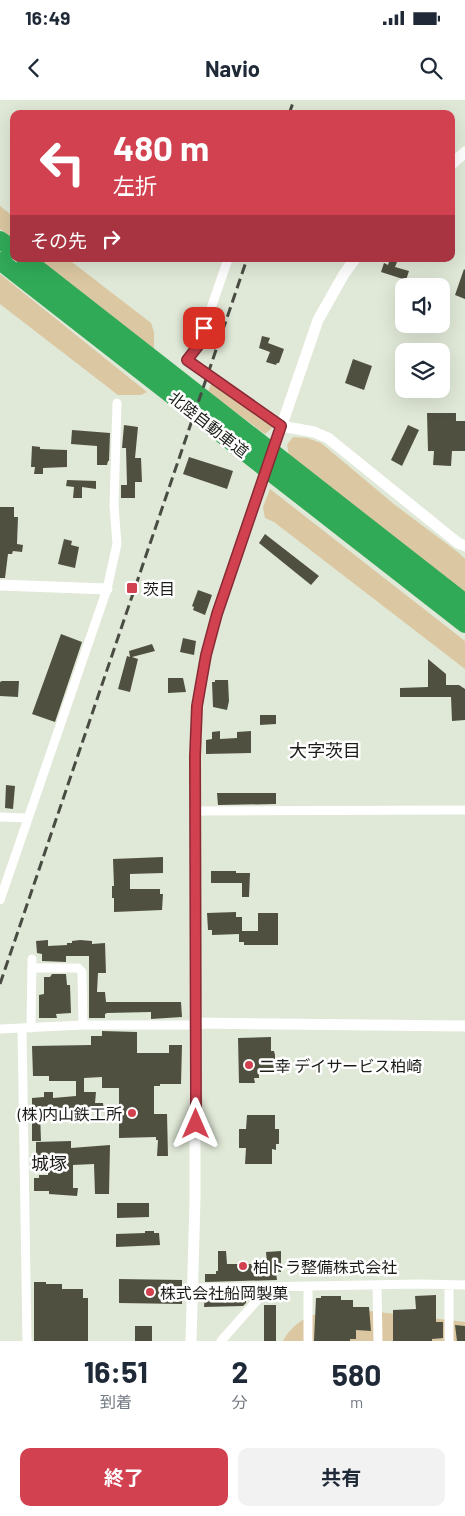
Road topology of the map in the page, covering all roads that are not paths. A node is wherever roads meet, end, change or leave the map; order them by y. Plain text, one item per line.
1 (465, 152) edge
2 (455, 161) edge
3 (0, 261) edge
4 (29, 262) edge
5 (227, 262) edge
6 (353, 262) edge
7 (118, 403) dead end
8 (281, 426) junction
9 (465, 546) edge
10 (0, 585) edge
11 (107, 589) junction
12 (465, 602) edge
13 (465, 624) edge
14 (465, 810) edge
15 (195, 811) junction
16 (0, 817) edge
17 (27, 818) junction
18 (0, 900) edge
19 (195, 1023) junction
20 (83, 1025) junction
21 (465, 1026) edge
22 (22, 1028) junction
23 (32, 1028) junction
24 (0, 1029) edge
25 (377, 1285) junction
26 (448, 1285) junction
27 (465, 1285) edge
28 (308, 1286) junction
29 (283, 1287) junction
30 (193, 1288) junction
31 (27, 1341) edge
32 (191, 1341) edge
33 (221, 1341) edge
34 (308, 1341) edge
35 (378, 1341) edge
36 (449, 1341) edge

1 - 2 street
3 - 13 highway, 北陸自動車道
4 - 12 highway, 北陸自動車道
5 - 8 street
6 - 8 street
7 - 11 street
8 - 9 street
8 - 15 street
10 - 11 street
11 - 17 street
14 - 15 street
15 - 19 street
16 - 17 street
17 - 18 street
19 - 20 street
19 - 21 street
19 - 30 street
20 - 23 street
20 - 23 street
22 - 23 street
22 - 24 street
22 - 31 street
25 - 26 street
25 - 28 street
25 - 35 street
26 - 27 street
26 - 36 street
28 - 29 street
28 - 34 street
29 - 30 street
29 - 33 street
30 - 32 street

